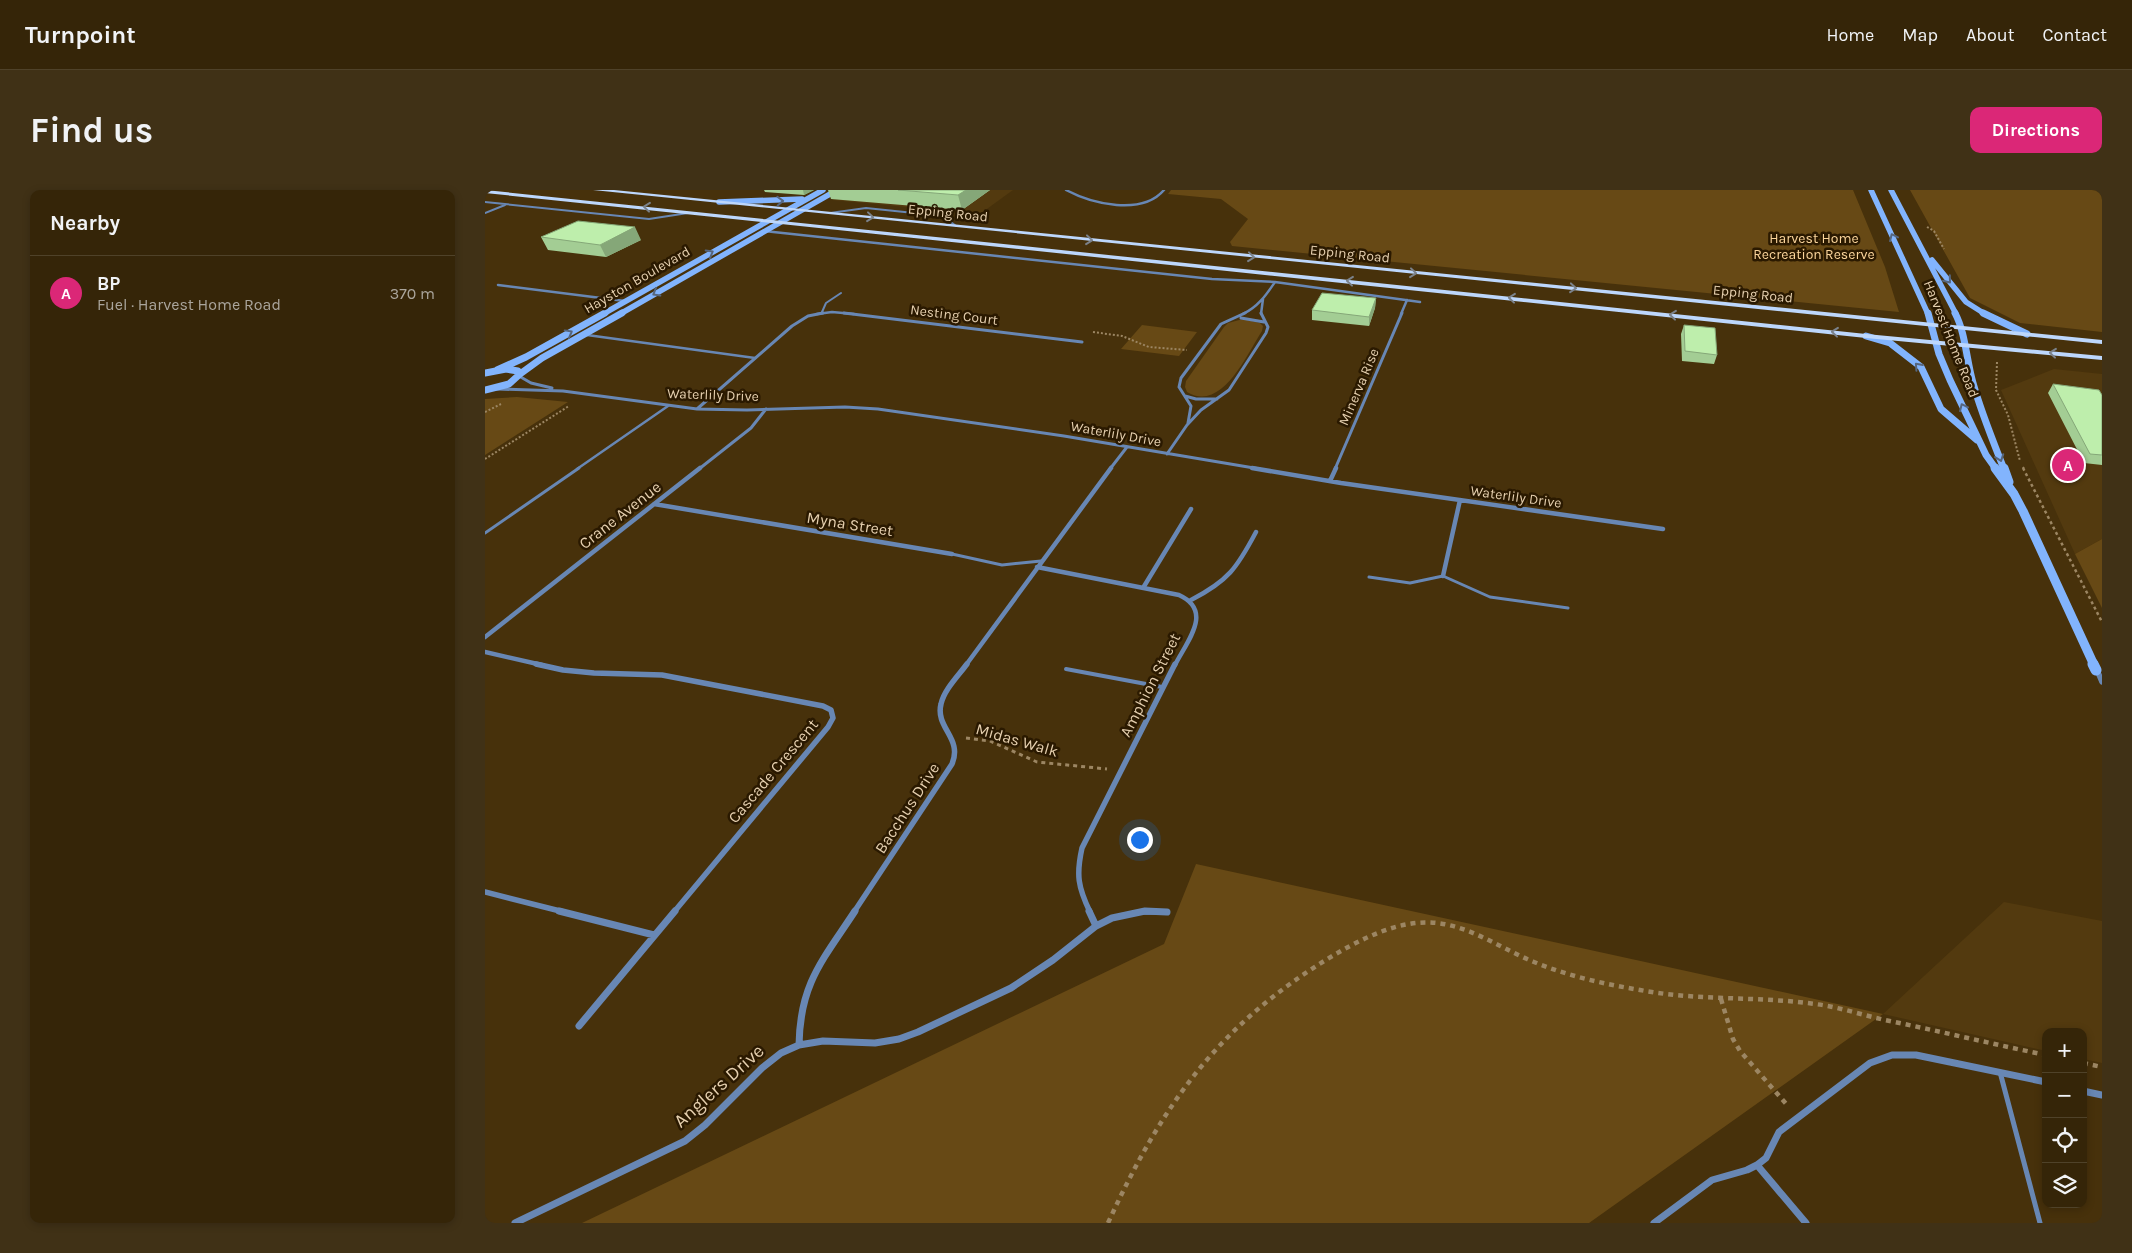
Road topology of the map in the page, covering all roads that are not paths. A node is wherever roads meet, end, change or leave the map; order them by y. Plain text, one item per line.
1 (485, 190) edge
2 (596, 190) edge
3 (823, 190) edge
4 (837, 190) edge
5 (1066, 190) edge
6 (1164, 190) edge
7 (1871, 190) edge
8 (1891, 190) edge
9 (810, 197) junction
10 (485, 202) edge
11 (714, 202) junction
12 (508, 204) junction
13 (788, 209) junction
14 (802, 211) junction
15 (695, 212) junction
16 (485, 213) edge
17 (769, 220) junction
18 (783, 221) junction
19 (750, 230) junction
20 (764, 231) junction
21 (1918, 242) junction
22 (1275, 282) junction
23 (498, 285) dead end
24 (841, 293) dead end
25 (1263, 300) junction
26 (1407, 300) junction
27 (625, 301) junction
28 (640, 302) junction
29 (1420, 302) dead end
30 (823, 312) junction
31 (1233, 319) junction
32 (1265, 323) junction
33 (1931, 325) junction
34 (1963, 328) junction
35 (584, 334) junction
36 (2027, 334) junction
37 (1866, 336) junction
38 (1082, 342) dead end
39 (1935, 342) junction
40 (2102, 342) edge
41 (1963, 345) junction
42 (755, 358) junction
43 (2102, 358) edge
44 (490, 371) edge
45 (519, 375) junction
46 (489, 390) edge
47 (563, 391) junction
48 (1183, 396) junction
49 (1217, 399) junction
50 (668, 406) junction
51 (697, 408) junction
52 (766, 409) junction
53 (1187, 425) junction
54 (1980, 443) junction
55 (1127, 447) junction
56 (1167, 454) junction
57 (1330, 481) junction
58 (2014, 494) junction
59 (1461, 500) junction
60 (654, 504) junction
61 (1191, 510) dead end
62 (1663, 529) dead end
63 (1256, 532) dead end
64 (485, 534) edge
65 (952, 554) joint
66 (1041, 561) junction
67 (1037, 567) junction
68 (1443, 576) junction
69 (1369, 577) dead end
70 (1143, 588) junction
71 (1191, 600) junction
72 (1568, 608) dead end
73 (485, 637) edge
74 (485, 652) edge
75 (1066, 669) dead end
76 (2097, 670) joint
77 (2102, 682) edge
78 (1162, 687) junction
79 (485, 892) edge
80 (1167, 912) dead end
81 (1096, 926) junction
82 (654, 935) junction
83 (579, 1026) dead end
84 (799, 1044) junction
85 (2000, 1072) junction
86 (2042, 1081) edge
87 (2087, 1092) edge
88 (2102, 1095) edge
89 (1757, 1165) junction
90 (515, 1223) edge
91 (1654, 1223) edge
92 (1806, 1223) edge
93 (2040, 1223) edge

15 -> 1 main road, Epping Road
2 - 11 main road, Epping Road
3 - 9 street, Hayston Boulevard
4 - 14 street, Hayston Boulevard
5 - 6 street
33 -> 7 street, Harvest Home Road
8 - 21 street, Harvest Home Road
11 -> 9 street
9 - 13 street, Hayston Boulevard
10 - 12 lane, Epping Road
11 - 13 main road, Epping Road
12 - 15 lane, Epping Road
12 - 16 lane
13 - 14 main road, Epping Road
13 - 17 street, Hayston Boulevard
14 - 18 street, Hayston Boulevard
14 -> 33 main road, Epping Road
15 - 17 main road, Epping Road
17 - 18 main road, Epping Road
17 - 19 street, Hayston Boulevard
18 - 20 street, Hayston Boulevard
37 -> 18 main road, Epping Road
19 - 20 street
27 -> 19 street, Hayston Boulevard
20 - 22 street
20 -> 28 street, Hayston Boulevard
21 - 34 street, Harvest Home Road
21 -> 36 street
22 - 25 street
22 - 26 street
23 - 27 street
24 - 30 lane, Nesting Court
25 - 31 street
25 - 32 street
26 - 29 street
26 - 57 street, Minerva Rise
27 - 28 street
44 -> 27 street, Hayston Boulevard
28 - 35 street, Hayston Boulevard
30 - 38 street, Nesting Court
30 - 42 street, Nesting Court
31 - 32 street
31 - 48 street
32 - 49 street
33 - 34 main road, Epping Road
33 - 39 street, Harvest Home Road
34 - 36 main road, Epping Road
34 - 41 street, Harvest Home Road
35 - 42 lane
35 - 45 street, Hayston Boulevard
36 - 40 main road, Epping Road
37 - 39 main road, Epping Road
54 -> 37 street
39 - 41 main road, Epping Road
54 -> 39 street, Harvest Home Road
43 -> 41 main road, Epping Road
41 -> 58 street, Harvest Home Road
42 - 51 street, Nesting Court
44 - 45 street
45 - 46 street, Hayston Boulevard
45 - 47 street, Waterlily Drive
46 - 47 street, Waterlily Drive
47 - 50 street, Waterlily Drive
48 - 49 street
48 - 53 street
49 - 53 street
50 - 51 street, Waterlily Drive
50 - 64 lane
51 - 52 street, Waterlily Drive
52 - 55 street, Waterlily Drive
52 - 60 street, Crane Avenue
53 - 56 street
54 - 58 street, Harvest Home Road
55 - 56 street, Waterlily Drive
55 - 66 street, Bacchus Drive
56 - 57 street, Waterlily Drive
57 - 59 street, Waterlily Drive
58 - 76 street, Harvest Home Road
59 - 62 street, Waterlily Drive
59 - 68 street
60 - 65 street, Myna Street
60 - 73 street, Crane Avenue
61 - 70 street
63 - 71 street
65 - 66 lane, Myna Street
66 - 67 street, Bacchus Drive
67 - 70 street
67 - 84 street, Bacchus Drive
68 - 69 lane
68 - 72 lane
70 - 71 street
71 - 78 street, Amphion Street
74 - 82 street, Cascade Crescent
75 - 78 lane
76 - 77 street, Harvest Home Road
78 - 81 street, Amphion Street
79 - 82 street
80 - 81 street, Anglers Drive
81 - 84 street, Anglers Drive
82 - 83 street, Cascade Crescent
84 - 90 street, Anglers Drive
85 - 86 street
85 - 89 street
85 - 93 lane
87 - 88 street
89 - 91 street
89 - 92 street

